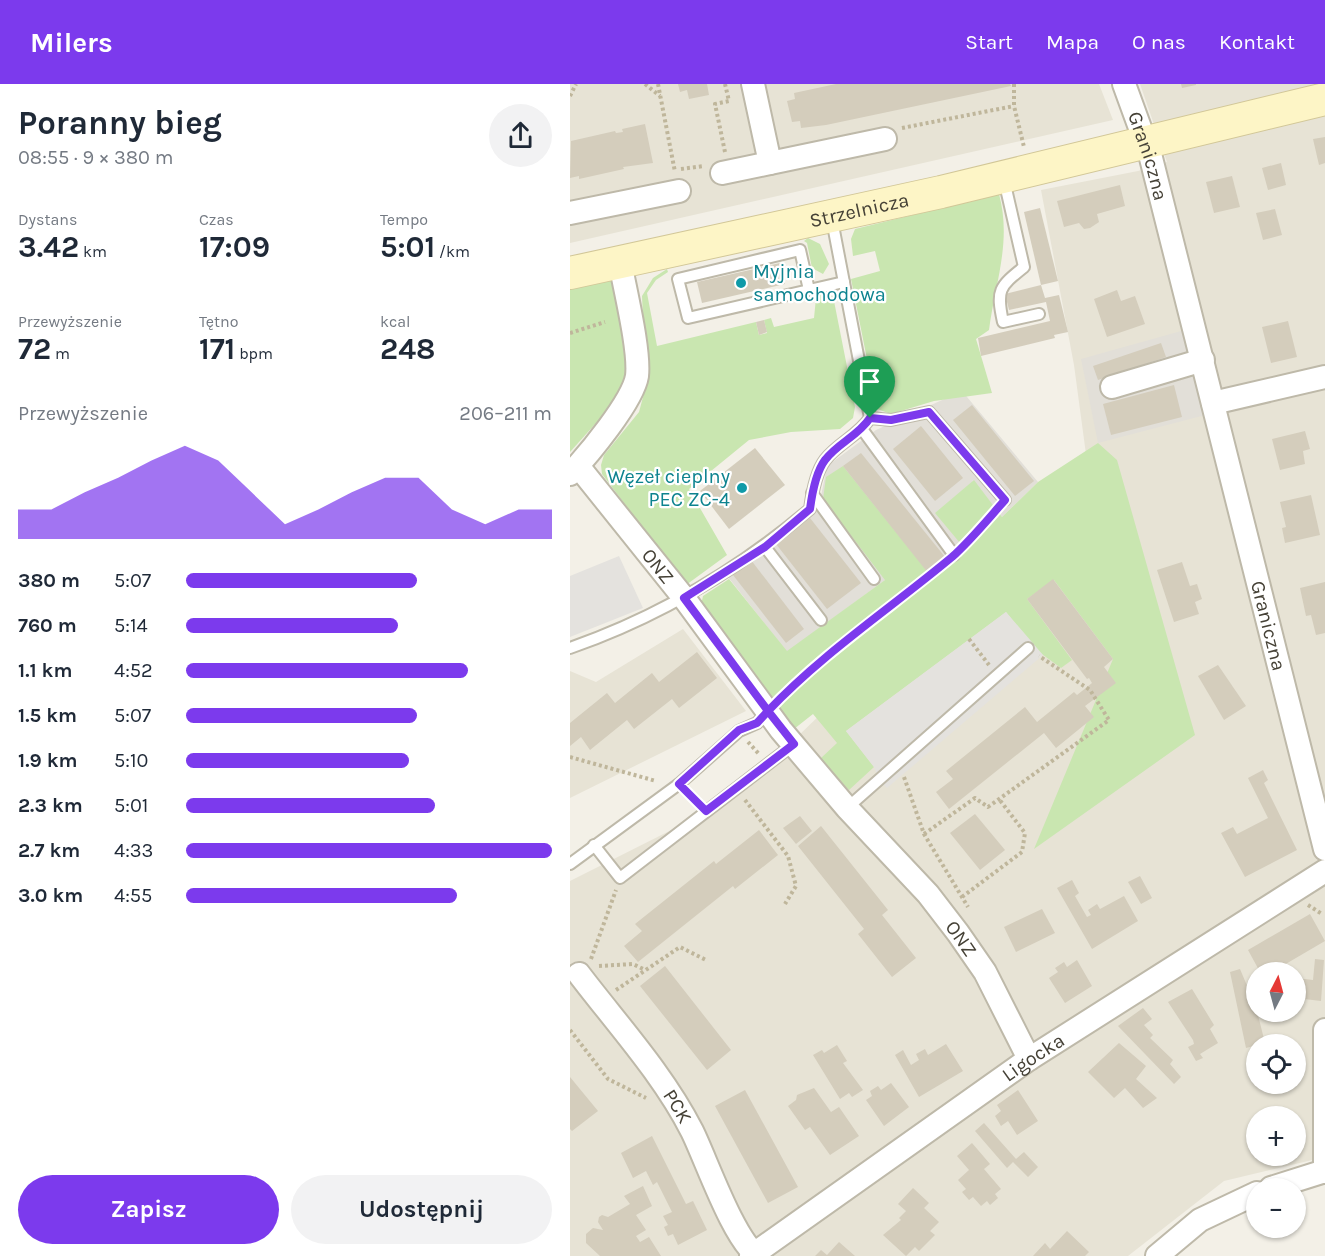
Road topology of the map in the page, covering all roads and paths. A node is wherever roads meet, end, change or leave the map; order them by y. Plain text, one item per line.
1 (576, 84) edge
2 (645, 84) edge
3 (658, 84) edge
4 (725, 84) edge
5 (753, 84) edge
6 (1014, 84) edge
7 (1124, 84) edge
8 (570, 96) edge
9 (661, 96) junction
10 (1325, 99) edge
11 (1014, 106) junction
12 (904, 127) dead end
13 (885, 139) dead end
14 (1147, 144) junction
15 (1024, 148) dead end
16 (770, 163) junction
17 (718, 167) junction
18 (1003, 177) junction
19 (677, 180) junction
20 (570, 213) edge
21 (831, 217) junction
22 (620, 262) junction
23 (570, 273) edge
24 (844, 282) junction
25 (809, 290) junction
26 (1039, 314) dead end
27 (605, 322) dead end
28 (570, 333) edge
29 (1203, 360) junction
30 (1325, 377) edge
31 (1112, 387) dead end
32 (1213, 403) junction
33 (870, 418) junction
34 (862, 429) junction
35 (574, 470) edge
36 (812, 493) junction
37 (1005, 500) joint
38 (765, 547) junction
39 (954, 555) junction
40 (874, 579) dead end
41 (684, 598) junction
42 (821, 620) dead end
43 (969, 639) dead end
44 (570, 648) edge
45 (1028, 648) joint
46 (997, 676) junction
47 (768, 711) junction
48 (739, 730) junction
49 (794, 744) junction
50 (570, 757) edge
51 (899, 762) junction
52 (768, 764) junction
53 (666, 784) dead end
54 (736, 788) junction
55 (999, 799) junction
56 (847, 808) junction
57 (924, 834) junction
58 (594, 845) junction
59 (1325, 849) edge
60 (570, 864) edge
61 (1325, 871) edge
62 (620, 878) junction
63 (962, 897) junction
64 (785, 904) dead end
65 (974, 917) dead end
66 (706, 960) dead end
67 (645, 970) junction
68 (579, 974) dead end
69 (610, 994) dead end
70 (570, 1030) edge
71 (1325, 1030) edge
72 (1029, 1059) junction
73 (650, 1100) dead end
74 (1325, 1172) edge
75 (1305, 1178) edge
76 (1246, 1198) edge
77 (755, 1255) edge
78 (1157, 1256) edge

1 - 8 path
2 - 9 path
3 - 9 path
4 - 17 path
5 - 16 street
6 - 11 path
7 - 14 street, Graniczna
9 - 19 path
10 - 14 street, Strzelnicza
11 - 12 path
11 - 15 path
13 - 16 street
14 - 18 street, Strzelnicza
14 - 29 street, Graniczna
16 - 17 street
17 - 19 path
18 - 21 street, Strzelnicza
18 - 26 lane
19 - 20 street
21 - 22 street, Strzelnicza
21 - 24 lane
22 - 23 street, Strzelnicza
22 - 35 street
24 - 25 lane
24 - 33 lane
25 - 25 lane
27 - 28 path
29 - 31 street
29 - 32 street, Graniczna
30 - 32 street
32 - 59 street, Graniczna
33 - 34 lane
33 - 37 lane
34 - 36 lane
34 - 39 lane
35 - 41 street, ONZ
36 - 38 lane
36 - 40 lane
37 - 39 path
38 - 41 lane
38 - 42 lane
39 - 47 path
41 - 44 lane
41 - 47 street, ONZ
43 - 46 path
45 - 46 lane
45 - 55 path
46 - 51 lane
47 - 48 lane
47 - 49 street, ONZ
48 - 52 path
48 - 58 lane
49 - 52 lane
49 - 56 street, ONZ
50 - 53 path
51 - 56 lane
51 - 57 path
52 - 54 lane
54 - 62 lane
54 - 64 path
55 - 57 path
55 - 63 path
56 - 72 street, ONZ
57 - 63 path
58 - 60 lane
58 - 62 lane
61 - 72 street, Ligocka
62 - 67 path
63 - 65 path
66 - 67 path
67 - 69 path
68 - 77 street, PCK
70 - 73 path
71 - 74 street
72 - 77 street, Ligocka
74 - 75 street
76 - 78 street

